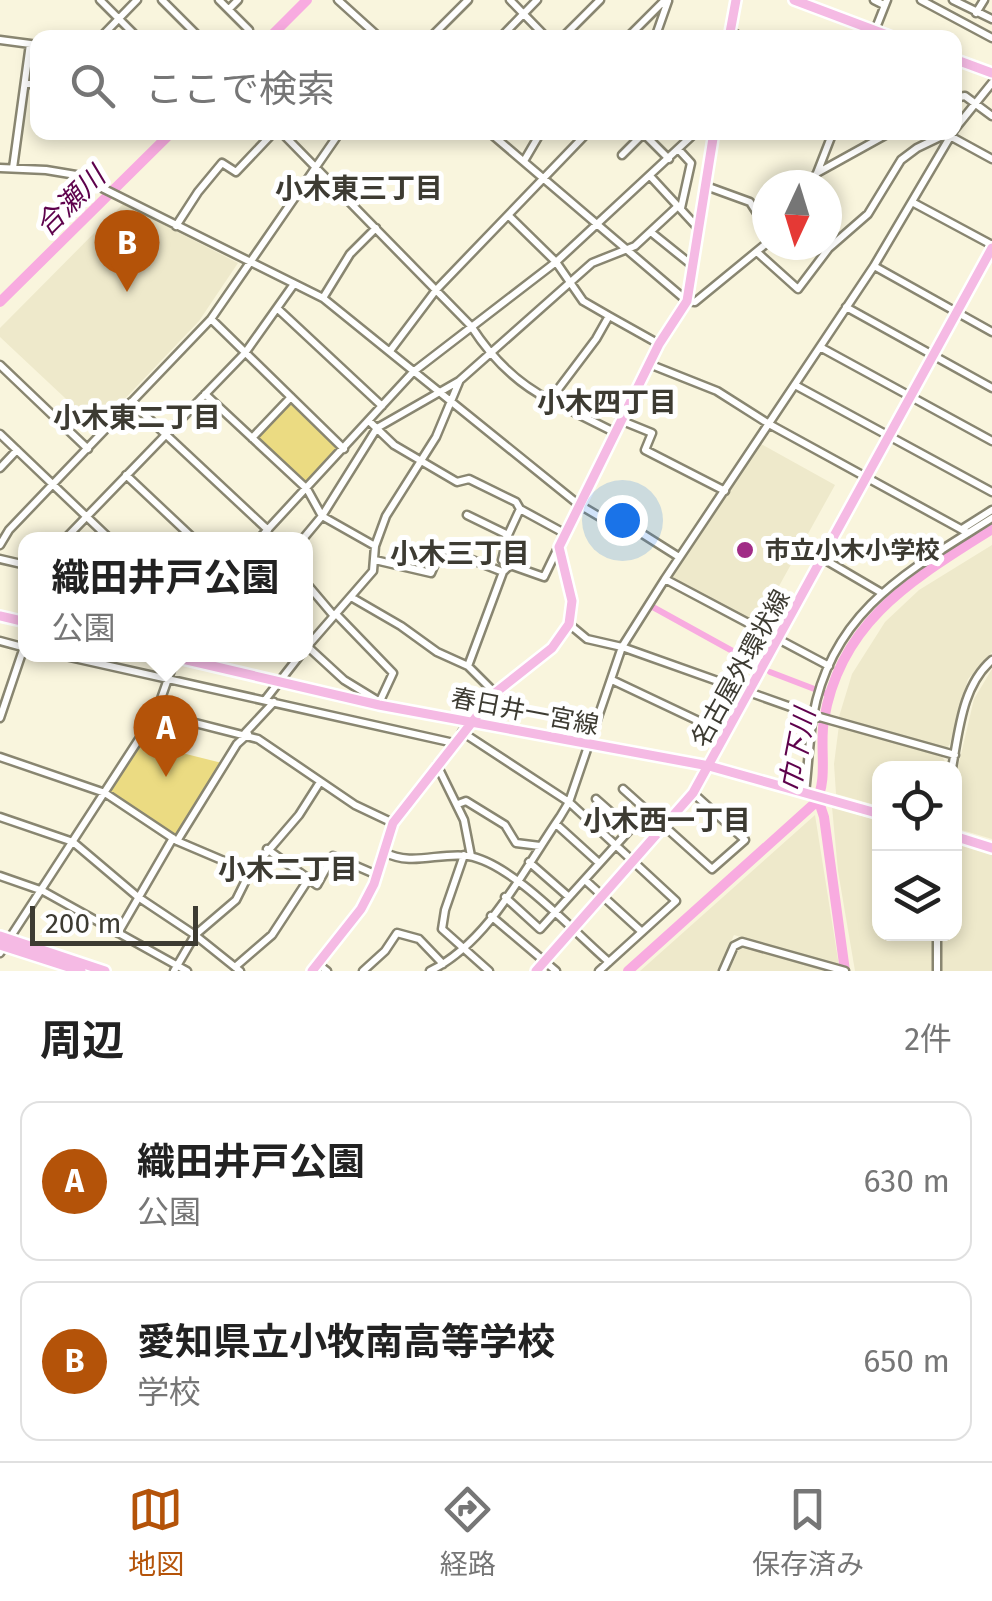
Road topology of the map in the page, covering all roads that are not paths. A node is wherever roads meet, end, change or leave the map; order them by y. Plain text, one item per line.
1 (100, 0) edge
2 (137, 0) edge
3 (162, 0) edge
4 (220, 0) edge
5 (238, 0) edge
6 (338, 0) edge
7 (468, 0) edge
8 (510, 0) edge
9 (537, 0) edge
10 (600, 0) edge
11 (667, 0) edge
12 (736, 0) edge
13 (794, 0) edge
14 (874, 0) edge
15 (921, 0) edge
16 (953, 0) edge
17 (984, 0) edge
18 (886, 2) edge
19 (229, 9) junction
20 (976, 13) junction
21 (524, 14) junction
22 (119, 18) junction
23 (992, 20) edge
24 (108, 30) edge
25 (130, 30) edge
26 (192, 30) edge
27 (250, 30) edge
28 (371, 30) edge
29 (438, 30) edge
30 (508, 30) edge
31 (539, 30) edge
32 (570, 30) edge
33 (635, 30) edge
34 (658, 30) edge
35 (731, 30) edge
36 (864, 30) edge
37 (875, 30) edge
38 (992, 38) edge
39 (0, 40) edge
40 (30, 44) edge
41 (30, 62) edge
42 (962, 62) edge
43 (992, 73) edge
44 (25, 84) junction
45 (30, 84) edge
46 (992, 84) edge
47 (962, 96) edge
48 (973, 104) junction
49 (992, 116) edge
50 (962, 119) edge
51 (269, 140) edge
52 (286, 140) edge
53 (334, 140) edge
54 (498, 140) edge
55 (536, 140) edge
56 (580, 140) edge
57 (636, 140) edge
58 (650, 140) edge
59 (688, 140) edge
60 (713, 140) edge
61 (830, 140) edge
62 (877, 140) edge
63 (935, 140) edge
64 (948, 140) edge
65 (962, 140) edge
66 (679, 149) junction
67 (622, 155) dead end
68 (669, 159) junction
69 (992, 159) edge
70 (523, 162) junction
71 (315, 167) junction
72 (0, 168) edge
73 (13, 168) junction
74 (818, 170) edge
75 (822, 170) edge
76 (651, 177) junction
77 (542, 178) junction
78 (706, 186) junction
79 (912, 202) junction
80 (752, 205) edge
81 (679, 207) junction
82 (509, 216) junction
83 (599, 225) junction
84 (176, 226) junction
85 (376, 228) junction
86 (698, 229) junction
87 (652, 233) junction
88 (842, 234) edge
89 (992, 246) edge
90 (628, 250) junction
91 (752, 258) edge
92 (249, 260) junction
93 (766, 260) edge
94 (817, 260) edge
95 (556, 262) junction
96 (693, 266) junction
97 (874, 266) junction
98 (571, 280) junction
99 (294, 284) junction
100 (436, 290) junction
101 (323, 298) junction
102 (688, 300) junction
103 (846, 308) junction
104 (278, 309) junction
105 (957, 313) junction
106 (609, 316) junction
107 (210, 319) junction
108 (471, 326) junction
109 (992, 332) edge
110 (659, 344) junction
111 (820, 347) junction
112 (390, 351) junction
113 (245, 353) junction
114 (490, 355) junction
115 (933, 356) junction
116 (649, 364) junction
117 (0, 365) edge
118 (413, 372) junction
119 (459, 381) junction
120 (795, 385) junction
121 (992, 388) edge
122 (438, 392) junction
123 (205, 394) junction
124 (911, 396) junction
125 (290, 397) junction
126 (550, 400) junction
127 (132, 402) junction
128 (451, 404) junction
129 (382, 406) junction
130 (620, 420) junction
131 (368, 421) junction
132 (769, 424) junction
133 (377, 428) junction
134 (614, 432) junction
135 (167, 433) junction
136 (0, 434) edge
137 (889, 436) junction
138 (252, 438) junction
139 (992, 441) edge
140 (88, 449) junction
141 (344, 449) junction
142 (17, 450) junction
143 (420, 459) junction
144 (0, 468) edge
145 (126, 475) junction
146 (866, 477) junction
147 (54, 485) junction
148 (306, 489) junction
149 (725, 491) junction
150 (992, 492) edge
151 (578, 504) junction
152 (520, 509) junction
153 (468, 514) dead end
154 (992, 514) edge
155 (86, 516) junction
156 (322, 516) junction
157 (268, 530) joint
158 (965, 531) junction
159 (71, 532) edge
160 (103, 532) edge
161 (187, 532) edge
162 (309, 532) edge
163 (564, 533) junction
164 (508, 535) junction
165 (0, 546) edge
166 (375, 546) junction
167 (558, 547) junction
168 (803, 547) dead end
169 (679, 557) junction
170 (823, 558) junction
171 (375, 560) junction
172 (510, 565) junction
173 (503, 572) junction
174 (666, 578) junction
175 (880, 592) junction
176 (313, 593) edge
177 (351, 597) junction
178 (335, 616) junction
179 (569, 624) junction
180 (778, 639) junction
181 (313, 640) edge
182 (622, 647) junction
183 (313, 653) edge
184 (992, 660) edge
185 (20, 662) edge
186 (92, 662) edge
187 (174, 662) edge
188 (200, 662) edge
189 (295, 662) edge
190 (468, 666) junction
191 (829, 666) junction
192 (168, 679) junction
193 (612, 680) junction
194 (279, 682) junction
195 (495, 693) junction
196 (749, 693) junction
197 (265, 700) junction
198 (274, 702) junction
199 (380, 702) junction
200 (156, 713) junction
201 (814, 716) junction
202 (0, 718) edge
203 (472, 721) junction
204 (462, 732) junction
205 (246, 734) junction
206 (726, 734) junction
207 (454, 742) junction
208 (589, 744) junction
209 (955, 754) junction
210 (0, 757) edge
211 (954, 761) edge
212 (437, 765) junction
213 (709, 766) junction
214 (320, 782) junction
215 (623, 789) dead end
216 (105, 793) junction
217 (694, 793) junction
218 (807, 794) junction
219 (596, 799) dead end
220 (568, 802) junction
221 (458, 804) junction
222 (872, 812) edge
223 (644, 814) dead end
224 (0, 818) edge
225 (392, 823) junction
226 (556, 824) junction
227 (665, 828) junction
228 (630, 829) junction
229 (962, 839) edge
230 (175, 840) junction
231 (73, 842) junction
232 (616, 845) junction
233 (540, 846) junction
234 (992, 848) edge
235 (267, 849) junction
236 (384, 852) junction
237 (467, 856) junction
238 (529, 862) junction
239 (634, 862) junction
240 (600, 863) junction
241 (250, 872) junction
242 (378, 875) junction
243 (0, 876) edge
244 (308, 880) junction
245 (517, 880) junction
246 (585, 880) junction
247 (42, 891) junction
248 (603, 896) junction
249 (138, 897) junction
250 (505, 897) junction
251 (569, 897) junction
252 (554, 914) junction
253 (490, 916) junction
254 (572, 930) junction
255 (642, 932) junction
256 (118, 934) junction
257 (196, 935) junction
258 (938, 941) edge
259 (3, 944) edge
260 (462, 949) junction
261 (543, 962) junction
262 (609, 962) junction
263 (443, 964) junction
264 (176, 968) edge
265 (238, 969) edge
266 (319, 969) edge
267 (842, 970) edge
268 (81, 971) edge
269 (105, 971) edge
270 (187, 971) edge
271 (363, 971) edge
272 (430, 971) edge
273 (489, 971) edge
274 (536, 971) edge
275 (556, 971) edge
276 (599, 971) edge
277 (724, 971) edge
278 (937, 971) edge

1 - 22 street
2 - 22 street
3 - 26 street
4 - 19 street
5 - 19 street
6 - 28 street
7 - 29 street
8 - 21 street
9 - 21 street
10 - 32 street
11 - 33 street
11 - 34 street
12 - 35 main road
13 - 36 main road
14 - 18 street
15 - 38 street
16 - 20 street
17 - 20 street
18 - 37 street
19 - 27 street
20 - 23 street
21 - 30 street
21 - 31 street
22 - 24 street
22 - 25 street
39 - 40 street
41 - 44 street
42 - 43 main road
44 - 45 street
44 - 73 street
46 - 48 street
47 - 48 street
48 - 49 street
48 - 50 street
51 - 84 street
52 - 71 street
53 - 71 street
54 - 70 street
55 - 70 street
56 - 77 street
57 - 67 street
58 - 68 street
59 - 66 street
60 - 78 main road
61 - 74 street
62 - 75 street
63 - 88 street
64 - 79 street
65 - 69 street
66 - 68 street
66 - 81 street
68 - 76 street
70 - 77 street
71 - 85 street
71 - 92 street
72 - 73 street
73 - 84 street
76 - 81 street
76 - 83 street
77 - 82 street
77 - 83 street
78 - 80 street
78 - 86 main road
79 - 89 street
79 - 97 street
81 - 86 street
81 - 87 street
82 - 95 street
82 - 100 street
83 - 90 street
83 - 95 street
84 - 92 street
85 - 100 street
85 - 101 street
86 - 96 main road
87 - 90 street
87 - 96 street
89 - 105 main road, 名古屋外環状線
90 - 98 street
90 - 102 street
91 - 102 street
92 - 99 street
92 - 107 street
93 - 94 street
95 - 98 street
95 - 108 street
96 - 102 main road
97 - 103 street
97 - 105 street
98 - 106 street
98 - 114 street
99 - 101 street
99 - 104 street
100 - 108 street
100 - 112 street
101 - 112 street
102 - 110 main road
103 - 111 street
103 - 115 street
104 - 113 street
104 - 129 street
105 - 109 street
105 - 115 main road, 名古屋外環状線
106 - 110 street
106 - 126 street
107 - 113 street
107 - 127 street
108 - 114 street
108 - 118 street
110 - 116 main road
111 - 120 street
111 - 124 street
112 - 118 street
113 - 123 street
113 - 125 street
114 - 119 street
114 - 126 street
115 - 121 street
115 - 124 main road, 名古屋外環状線
116 - 130 main road
116 - 132 street
117 - 140 street
118 - 122 street
118 - 129 street
119 - 122 street
119 - 128 street
120 - 132 street
120 - 137 street
122 - 128 street
122 - 133 street
123 - 135 street
123 - 138 street
124 - 137 main road, 名古屋外環状線
124 - 139 street
125 - 138 street
125 - 141 street
126 - 134 street
127 - 135 street
127 - 140 street
128 - 143 street
128 - 151 street
129 - 131 street
130 - 134 main road
130 - 149 street
131 - 133 street
131 - 141 street
132 - 146 street
132 - 149 street
133 - 143 street
133 - 156 street
134 - 151 main road
135 - 145 street
135 - 157 street
136 - 142 street
137 - 146 main road, 名古屋外環状線
137 - 150 street
138 - 148 street
140 - 147 street
141 - 148 street
142 - 144 street
142 - 147 street
143 - 152 street
143 - 166 street
145 - 155 street
145 - 161 street
146 - 158 street
146 - 170 main road, 名古屋外環状線
147 - 155 street
147 - 165 street
148 - 156 street
148 - 157 street
149 - 169 street
151 - 163 main road
151 - 169 street
152 - 163 street
152 - 164 street
153 - 164 street
154 - 158 street
155 - 159 street
155 - 160 street
156 - 162 street
156 - 166 street
158 - 175 street
163 - 167 main road
164 - 172 street
166 - 171 street
167 - 172 street
167 - 179 main road
168 - 170 street
169 - 174 street
170 - 175 street
170 - 180 main road, 名古屋外環状線
171 - 173 street
171 - 177 street
172 - 173 street
173 - 190 street
174 - 180 street
174 - 182 street
175 - 191 street
176 - 178 street
177 - 178 street
177 - 190 street
178 - 181 street
178 - 199 street
179 - 182 street
179 - 195 main road
180 - 191 street
180 - 196 main road, 名古屋外環状線
182 - 193 street
182 - 196 street
183 - 199 street
184 - 209 street
185 - 202 street
186 - 192 street
187 - 192 street
188 - 194 main road, 春日井一宮線
189 - 194 street
190 - 195 street
191 - 201 street
192 - 197 street
192 - 200 street
193 - 206 street
193 - 208 street
194 - 197 street
194 - 199 main road, 春日井一宮線
195 - 203 main road
196 - 201 street
196 - 206 main road, 名古屋外環状線
197 - 198 street
198 - 205 street
198 - 207 street
199 - 203 main road, 春日井一宮線
200 - 205 street
200 - 216 street
201 - 209 street
201 - 218 street
203 - 204 main road
203 - 208 main road, 春日井一宮線
204 - 207 main road
204 - 220 street
205 - 214 street
205 - 230 street
206 - 213 main road, 名古屋外環状線
207 - 212 main road
208 - 213 main road, 春日井一宮線
208 - 220 street
209 - 211 street
210 - 216 street
212 - 221 street
212 - 225 main road
213 - 217 main road, 名古屋外環状線
213 - 218 main road, 春日井一宮線
214 - 225 street
214 - 235 street
215 - 227 street
216 - 230 street
216 - 231 street
217 - 227 main road, 名古屋外環状線
217 - 227 street
218 - 222 main road, 春日井一宮線
219 - 228 street
220 - 226 street
220 - 232 street
221 - 233 street
221 - 237 street
223 - 228 street
224 - 231 street
225 - 236 main road
226 - 233 street
226 - 240 street
227 - 239 main road, 名古屋外環状線
228 - 232 street
229 - 234 main road
230 - 241 street
230 - 249 street
231 - 247 street
231 - 249 street
232 - 239 street
232 - 240 street
233 - 238 street
235 - 241 street
235 - 244 street
236 - 237 street
236 - 242 main road
237 - 245 street
237 - 260 street
238 - 245 street
238 - 251 street
239 - 248 main road, 名古屋外環状線
239 - 255 street
240 - 246 street
241 - 257 street
242 - 244 street
242 - 266 main road
243 - 247 street
244 - 265 street
245 - 250 street
245 - 252 street
246 - 248 street
246 - 251 street
247 - 256 street
247 - 259 street
248 - 254 main road, 名古屋外環状線
248 - 255 street
249 - 256 street
249 - 257 street
250 - 252 street
250 - 253 street
251 - 252 street
252 - 254 street
253 - 260 street
253 - 261 street
254 - 261 main road, 名古屋外環状線
254 - 262 street
255 - 262 street
256 - 264 street
257 - 264 street
257 - 265 street
258 - 278 street
259 - 268 main road
259 - 269 main road
260 - 263 street
260 - 273 street
261 - 274 main road, 名古屋外環状線
261 - 275 street
262 - 276 street
263 - 271 street
263 - 272 street
264 - 270 street
267 - 277 street

